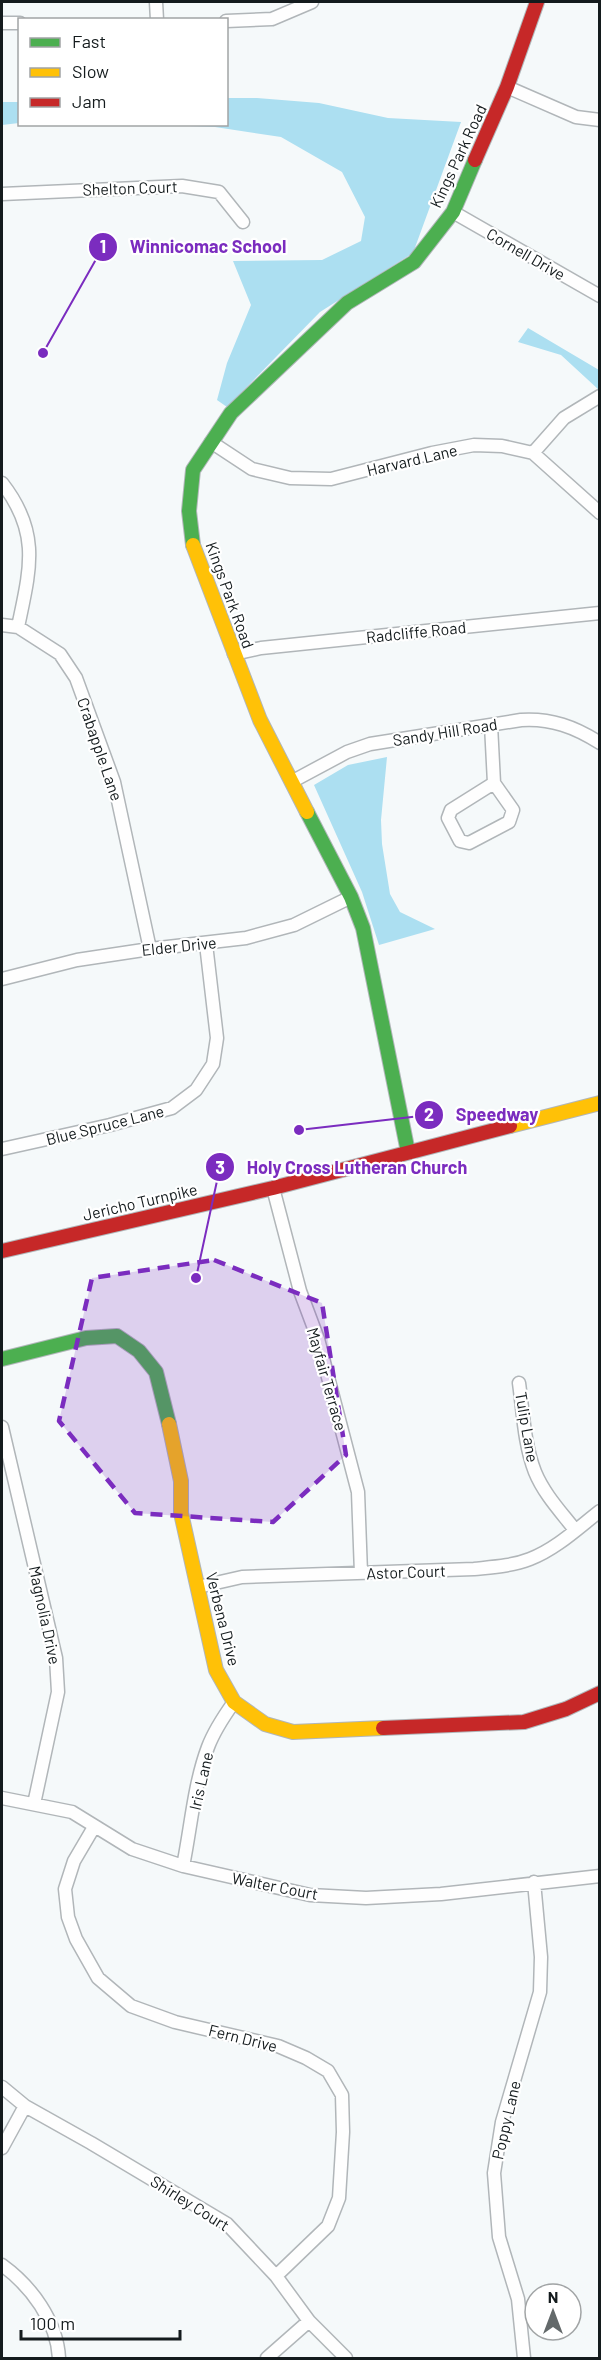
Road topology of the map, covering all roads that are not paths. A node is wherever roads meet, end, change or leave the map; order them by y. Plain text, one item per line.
1 (156, 2) edge
2 (312, 2) edge
3 (537, 2) edge
4 (158, 18) edge
5 (228, 21) edge
6 (2, 23) edge
7 (18, 23) edge
8 (507, 87) junction
9 (600, 120) edge
10 (2, 194) edge
11 (453, 212) junction
12 (243, 222) dead end
13 (600, 296) edge
14 (600, 396) edge
15 (211, 442) junction
16 (533, 453) junction
17 (2, 483) edge
18 (600, 513) edge
19 (600, 613) edge
20 (2, 625) edge
21 (18, 627) junction
22 (234, 654) junction
23 (491, 725) junction
24 (600, 743) edge
25 (293, 781) junction
26 (494, 783) junction
27 (351, 897) junction
28 (206, 944) junction
29 (150, 949) junction
30 (2, 979) edge
31 (600, 1103) edge
32 (2, 1149) edge
33 (408, 1152) junction
34 (273, 1188) junction
35 (2, 1251) edge
36 (2, 1359) edge
37 (519, 1383) dead end
38 (2, 1427) edge
39 (600, 1511) edge
40 (575, 1530) junction
41 (361, 1573) junction
42 (198, 1587) junction
43 (600, 1693) edge
44 (234, 1702) junction
45 (2, 1798) edge
46 (34, 1804) junction
47 (94, 1827) junction
48 (183, 1866) junction
49 (600, 1876) edge
50 (534, 1882) junction
51 (2, 2087) edge
52 (24, 2106) junction
53 (2, 2148) edge
54 (2, 2265) edge
55 (276, 2276) junction
56 (309, 2321) junction
57 (59, 2358) edge
58 (267, 2358) edge
59 (346, 2358) edge
60 (524, 2358) edge

1 - 4 street
2 - 5 street
3 - 8 street, Kings Park Road
6 - 7 street
8 - 9 street
8 - 11 street, Kings Park Road
10 - 12 street, Shelton Court
11 - 13 street, Cornell Drive
11 - 15 street, Kings Park Road
14 - 16 street
15 - 16 street, Harvard Lane
15 - 22 street, Kings Park Road
16 - 18 street, Harvard Lane
17 - 21 street
19 - 22 street, Radcliffe Road
20 - 21 street, Crabapple Lane
21 - 29 street, Crabapple Lane
22 - 25 street, Kings Park Road
23 - 24 street, Sandy Hill Road
23 - 25 street, Sandy Hill Road
23 - 26 street
25 - 27 street, Kings Park Road
26 - 26 street
27 - 28 street, Elder Drive
27 - 33 street, Kings Park Road
28 - 29 street, Elder Drive
28 - 32 street, Blue Spruce Lane
29 - 30 street, Elder Drive
31 - 33 street, Jericho Turnpike
33 - 34 street, Jericho Turnpike
34 - 35 street, Jericho Turnpike
34 - 41 street, Mayfair Terrace
36 - 42 street, Verbena Drive
37 - 40 street, Tulip Lane
38 - 46 street, Magnolia Drive
39 - 40 street, Astor Court
40 - 41 street, Astor Court
41 - 42 street, Astor Court
42 - 44 street, Verbena Drive
43 - 44 street, Verbena Drive
44 - 48 street, Iris Lane
45 - 46 street, Walter Court
46 - 47 street, Walter Court
47 - 48 street, Walter Court
47 - 55 street, Fern Drive
48 - 50 street, Walter Court
49 - 50 street, Walter Court
50 - 60 street, Poppy Lane
51 - 52 street, Shirley Court
52 - 53 street
52 - 55 street, Shirley Court
54 - 57 street
55 - 56 street, Shirley Court
56 - 58 street
56 - 59 street, Shirley Court

